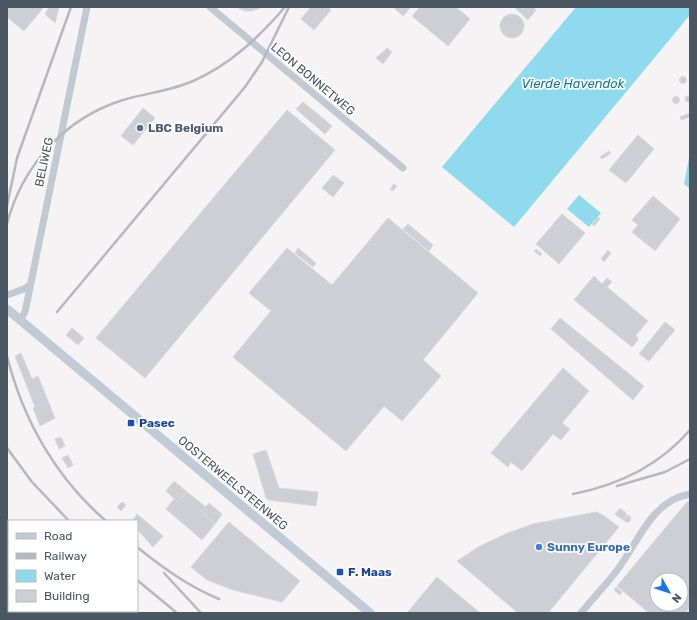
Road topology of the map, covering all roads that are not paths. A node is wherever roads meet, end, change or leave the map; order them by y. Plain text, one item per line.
1 (87, 7) edge
2 (210, 7) edge
3 (403, 168) dead end
4 (30, 285) junction
5 (7, 296) edge
6 (7, 309) edge
7 (20, 320) junction
8 (690, 494) edge
9 (370, 613) edge
10 (581, 613) edge

1 - 4 street, BELIWEG
2 - 3 street, LEON BONNETWEG
4 - 5 street
4 - 7 street, BELIWEG
6 - 7 main road, OOSTERWEELSTEENWEG
7 - 9 main road, OOSTERWEELSTEENWEG
8 - 10 street

